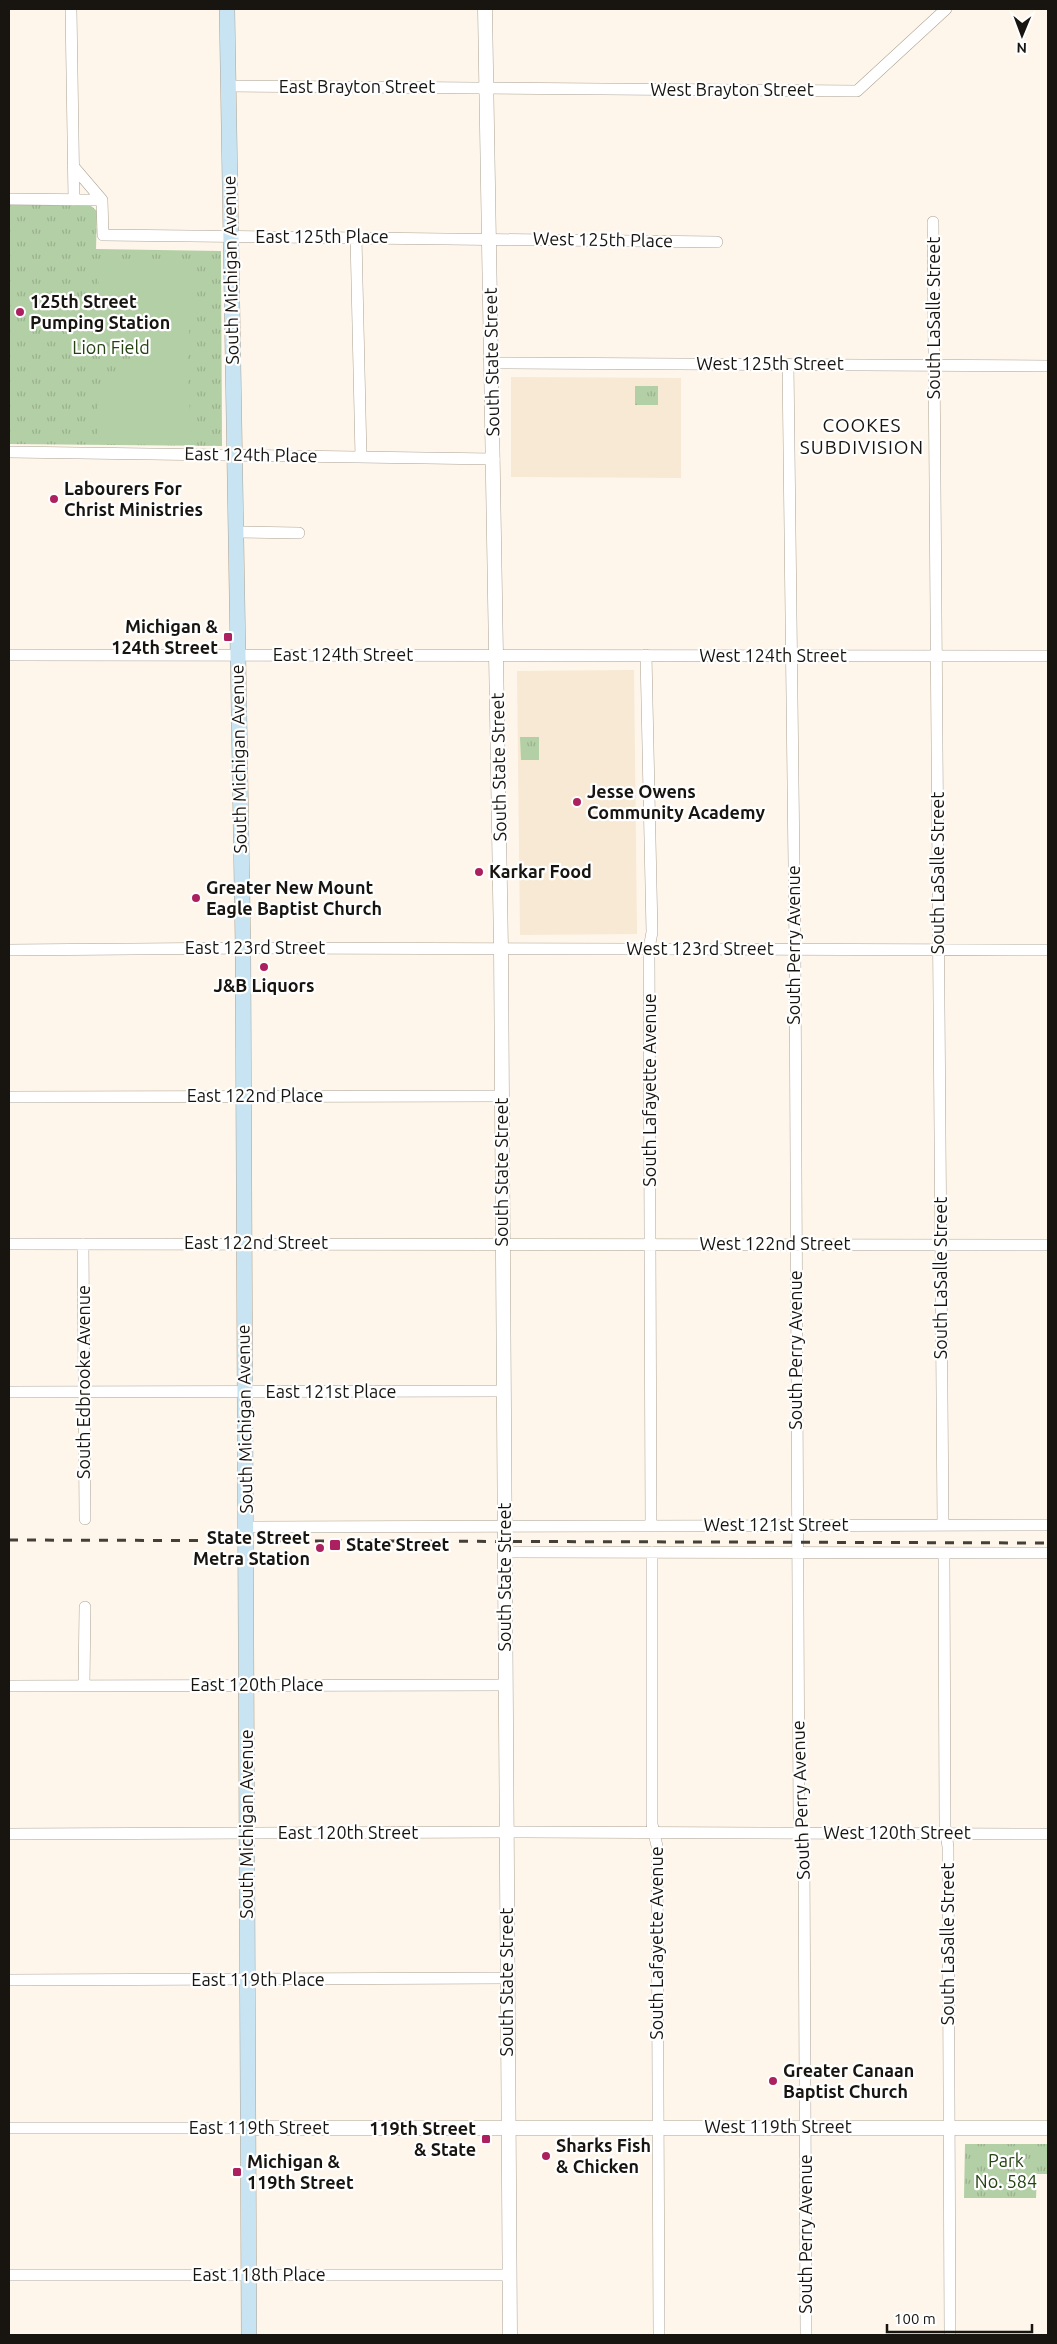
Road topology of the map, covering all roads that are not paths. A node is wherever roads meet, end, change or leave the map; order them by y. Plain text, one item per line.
1 (71, 9) edge
2 (227, 9) edge
3 (485, 9) edge
4 (946, 9) edge
5 (228, 86) junction
6 (487, 88) junction
7 (73, 166) junction
8 (9, 199) edge
9 (74, 200) junction
10 (102, 200) junction
11 (933, 222) dead end
12 (230, 237) junction
13 (356, 237) junction
14 (490, 239) junction
15 (717, 242) dead end
16 (492, 363) junction
17 (788, 364) junction
18 (934, 365) junction
19 (1048, 366) edge
20 (9, 452) edge
21 (234, 455) junction
22 (361, 457) junction
23 (494, 458) junction
24 (235, 532) junction
25 (299, 533) dead end
26 (9, 655) edge
27 (238, 655) junction
28 (497, 655) junction
29 (646, 655) junction
30 (791, 656) junction
31 (936, 656) junction
32 (1048, 656) edge
33 (243, 948) junction
34 (501, 948) junction
35 (649, 949) junction
36 (9, 950) edge
37 (795, 950) junction
38 (939, 950) junction
39 (1048, 950) edge
40 (243, 1096) junction
41 (502, 1096) junction
42 (9, 1097) edge
43 (243, 1243) junction
44 (503, 1243) junction
45 (650, 1243) junction
46 (9, 1244) edge
47 (83, 1244) junction
48 (796, 1244) junction
49 (941, 1244) junction
50 (1048, 1244) edge
51 (504, 1391) junction
52 (9, 1392) edge
53 (84, 1392) junction
54 (244, 1392) junction
55 (85, 1519) dead end
56 (504, 1525) junction
57 (651, 1525) junction
58 (797, 1525) junction
59 (943, 1525) junction
60 (1048, 1525) edge
61 (246, 1527) junction
62 (505, 1552) junction
63 (652, 1552) junction
64 (797, 1552) junction
65 (944, 1553) junction
66 (1048, 1553) edge
67 (85, 1607) dead end
68 (246, 1685) junction
69 (505, 1685) junction
70 (9, 1686) edge
71 (84, 1686) junction
72 (506, 1832) junction
73 (247, 1833) junction
74 (655, 1833) junction
75 (801, 1833) junction
76 (9, 1834) edge
77 (946, 1834) junction
78 (1048, 1834) edge
79 (507, 1978) junction
80 (9, 1980) edge
81 (248, 1980) junction
82 (508, 2127) junction
83 (658, 2127) junction
84 (805, 2127) junction
85 (949, 2127) junction
86 (9, 2128) edge
87 (248, 2128) junction
88 (1048, 2128) edge
89 (9, 2275) edge
90 (249, 2275) junction
91 (509, 2275) junction
92 (249, 2335) edge
93 (510, 2335) edge
94 (659, 2335) edge
95 (806, 2335) edge
96 (950, 2335) edge

1 - 7 street
2 - 5 main road, South Michigan Avenue
3 - 6 street, South State Street
4 - 6 street, West Brayton Street
5 - 6 street, East Brayton Street
5 - 12 main road, South Michigan Avenue
6 - 14 street, South State Street
7 - 9 street
7 - 10 street
8 - 9 street
9 - 10 street
10 - 12 street, East 125th Place
11 - 18 street, South LaSalle Street
12 - 13 street, East 125th Place
12 - 21 main road, South Michigan Avenue
13 - 14 street, East 125th Place
13 - 22 street
14 - 15 street, West 125th Place
14 - 16 street, South State Street
16 - 17 street, West 125th Street
16 - 23 street, South State Street
17 - 18 street, West 125th Street
17 - 30 street, South Perry Avenue
18 - 19 street, West 125th Street
18 - 31 street, South LaSalle Street
20 - 21 street, East 124th Place
21 - 22 street, East 124th Place
21 - 24 main road, South Michigan Avenue
22 - 23 street, East 124th Place
23 - 28 street, South State Street
24 - 25 street
24 - 27 main road, South Michigan Avenue
26 - 27 street, East 124th Street
27 - 28 street, East 124th Street
27 - 33 main road, South Michigan Avenue
28 - 29 street, West 124th Street
28 - 34 street, South State Street
29 - 30 street, West 124th Street
29 - 35 street, South Lafayette Avenue
30 - 31 street, West 124th Street
30 - 37 street, South Perry Avenue
31 - 32 street, West 124th Street
31 - 38 street, South LaSalle Street
33 - 34 street, East 123rd Street
33 - 36 street, East 123rd Street
33 - 40 main road, South Michigan Avenue
34 - 35 street, West 123rd Street
34 - 41 street, South State Street
35 - 37 street, West 123rd Street
35 - 45 street, South Lafayette Avenue
37 - 38 street, West 123rd Street
37 - 48 street, South Perry Avenue
38 - 39 street, West 123rd Street
38 - 49 street, South LaSalle Street
40 - 41 street, East 122nd Place
40 - 42 street, East 122nd Place
40 - 43 main road, South Michigan Avenue
41 - 44 street, South State Street
43 - 44 street, East 122nd Street
43 - 47 street, East 122nd Street
43 - 54 main road, South Michigan Avenue
44 - 45 street, West 122nd Street
44 - 51 street, South State Street
45 - 48 street, West 122nd Street
45 - 57 street, South Lafayette Avenue
46 - 47 street, East 122nd Street
47 - 53 street, South Edbrooke Avenue
48 - 49 street, West 122nd Street
48 - 58 street, South Perry Avenue
49 - 50 street, West 122nd Street
49 - 59 street, South LaSalle Street
51 - 54 street, East 121st Place
51 - 56 street, South State Street
52 - 53 street, East 121st Place
53 - 54 street, East 121st Place
53 - 55 street, South Edbrooke Avenue
54 - 61 main road, South Michigan Avenue
56 - 57 street, West 121st Street
56 - 61 street, West 121st Street
56 - 62 street, South State Street
57 - 58 street, West 121st Street
58 - 59 street, West 121st Street
58 - 64 street, South Perry Avenue
59 - 60 street, West 121st Street
61 - 68 main road, South Michigan Avenue
62 - 63 street, West 121st Street
62 - 69 street, South State Street
63 - 64 street, West 121st Street
63 - 74 street, South Lafayette Avenue
64 - 65 street, West 121st Street
64 - 75 street, South Perry Avenue
65 - 66 street, West 121st Street
65 - 77 street, South LaSalle Street
67 - 71 street
68 - 69 street, East 120th Place
68 - 71 street, East 120th Place
68 - 73 main road, South Michigan Avenue
69 - 72 street, South State Street
70 - 71 street, East 120th Place
72 - 73 street, East 120th Street
72 - 74 street, West 120th Street
72 - 79 street, South State Street
73 - 76 street, East 120th Street
73 - 81 main road, South Michigan Avenue
74 - 75 street, West 120th Street
74 - 83 street, South Lafayette Avenue
75 - 77 street, West 120th Street
75 - 84 street, South Perry Avenue
77 - 78 street, West 120th Street
77 - 85 street, South LaSalle Street
79 - 81 street, East 119th Place
79 - 82 street, South State Street
80 - 81 street, East 119th Place
81 - 87 main road, South Michigan Avenue
82 - 83 street, West 119th Street
82 - 87 street, East 119th Street
82 - 91 street, South State Street
83 - 84 street, West 119th Street
83 - 94 street, South Lafayette Avenue
84 - 85 street, West 119th Street
84 - 95 street, South Perry Avenue
85 - 88 street, West 119th Street
85 - 96 street, South LaSalle Street
86 - 87 street, East 119th Street
87 - 90 main road, South Michigan Avenue
89 - 90 street, East 118th Place
90 - 91 street, East 118th Place
90 - 92 main road, South Michigan Avenue
91 - 93 street, South State Street

